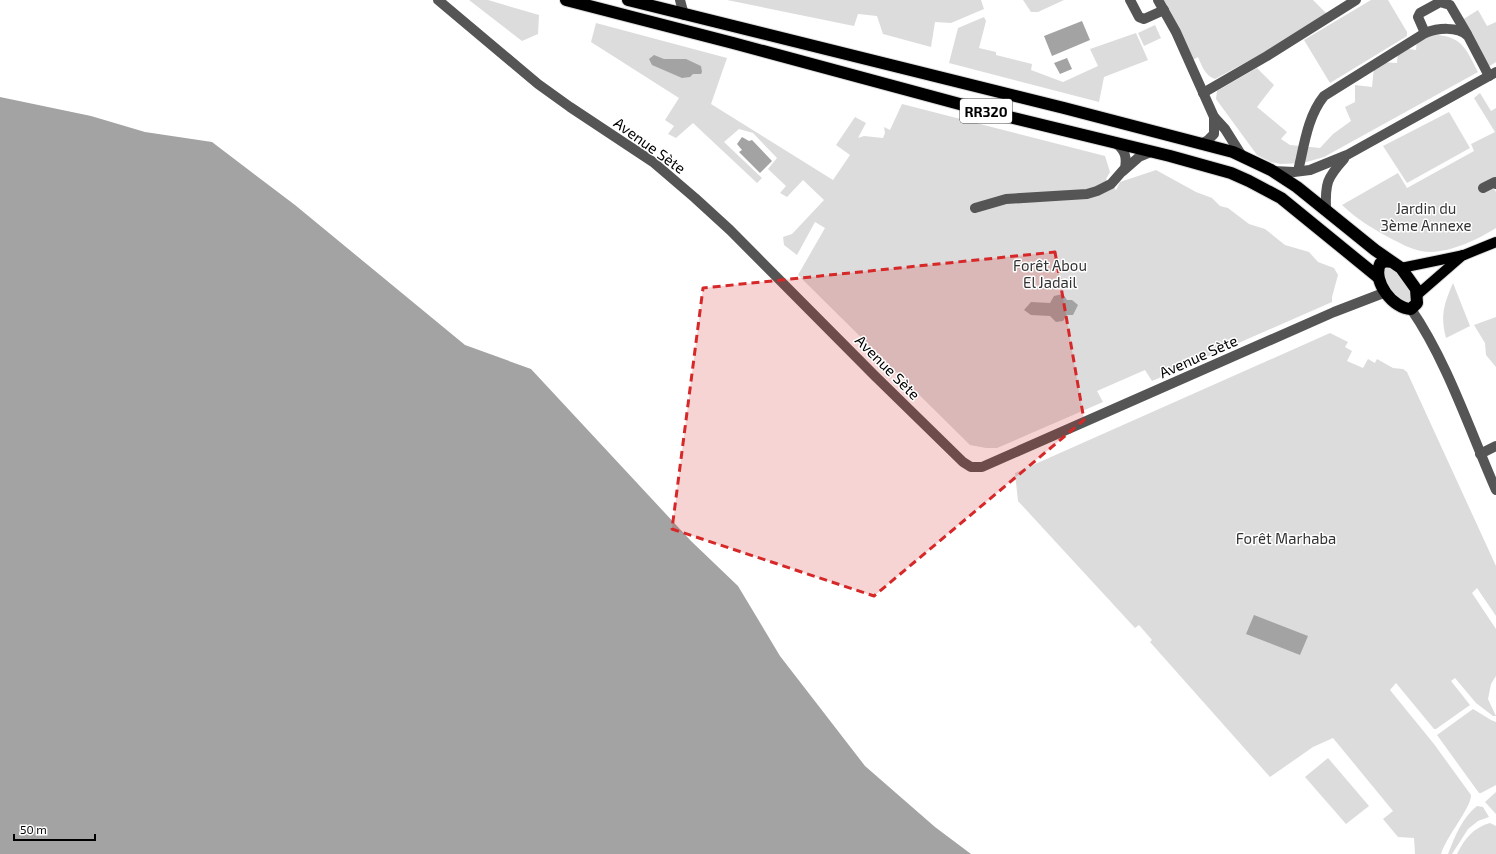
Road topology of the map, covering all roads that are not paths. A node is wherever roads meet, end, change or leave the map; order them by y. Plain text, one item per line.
1 (438, 0) edge
2 (566, 0) edge
3 (628, 0) edge
4 (680, 0) edge
5 (1130, 0) edge
6 (1158, 0) edge
7 (1356, 0) edge
8 (1164, 10) junction
9 (684, 15) junction
10 (1425, 33) junction
11 (1468, 36) junction
12 (1493, 74) edge
13 (1203, 93) junction
14 (1214, 117) junction
15 (1117, 144) junction
16 (1201, 144) junction
17 (1150, 152) junction
18 (1242, 156) junction
19 (1347, 156) junction
20 (1271, 170) junction
21 (1298, 172) junction
22 (1121, 173) junction
23 (1496, 182) edge
24 (1483, 188) dead end
25 (975, 208) dead end
26 (1326, 210) junction
27 (1496, 242) edge
28 (1464, 255) junction
29 (1396, 265) junction
30 (1378, 277) junction
31 (1386, 292) junction
32 (1417, 295) junction
33 (1411, 309) junction
34 (1496, 446) edge
35 (1480, 454) junction
36 (1496, 490) edge

1 - 31 street, Avenue Sète
2 - 15 highway, RR320
3 - 9 highway, RR320
4 - 9 street
5 - 8 street
6 - 8 street
7 - 13 street
8 - 13 street
9 - 16 highway, RR320
10 - 11 street
10 - 11 street
10 - 21 street
11 - 12 street
12 - 19 street
13 - 14 street
14 - 16 street
14 - 18 street
15 - 17 highway, RR320
15 - 22 street
16 - 18 highway, RR320
17 - 22 street
17 - 30 highway, RR320
18 - 20 highway, RR320
19 - 21 street
19 - 26 street
20 - 21 street
20 - 26 highway, RR320
22 - 25 street
23 - 24 street
26 - 29 highway, RR320
27 - 28 main road
28 - 29 main road
28 - 32 main road
29 - 30 highway
29 - 32 highway, RR320
30 - 31 highway, RR320
31 - 33 highway, RR320
32 - 33 highway
33 - 35 street
34 - 35 street
35 - 36 street

